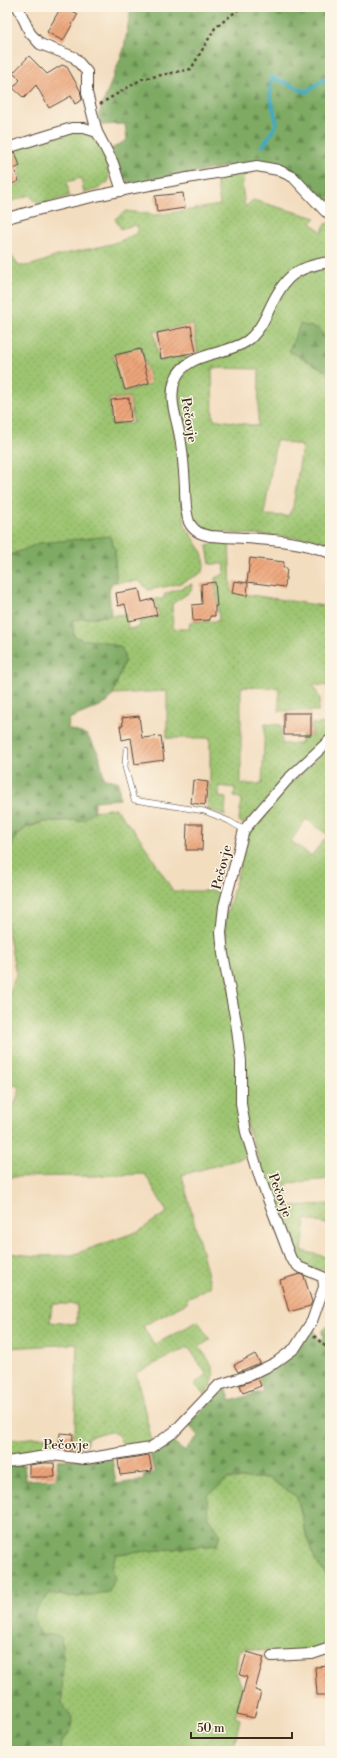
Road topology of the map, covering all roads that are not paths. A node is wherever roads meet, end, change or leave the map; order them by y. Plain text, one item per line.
1 (18, 7) edge
2 (97, 132) junction
3 (7, 148) edge
4 (122, 191) junction
5 (330, 214) edge
6 (7, 218) edge
7 (330, 262) edge
8 (330, 553) edge
9 (330, 740) edge
10 (126, 749) dead end
11 (244, 830) junction
12 (327, 1276) edge
13 (7, 1462) edge
14 (330, 1648) edge
15 (272, 1656) dead end

1 - 2 street
2 - 3 street
2 - 4 street
4 - 5 street
4 - 6 street
7 - 8 street, Pečovje
9 - 11 street, Pečovje
10 - 11 lane
11 - 12 street, Pečovje
12 - 13 street, Pečovje
14 - 15 street

